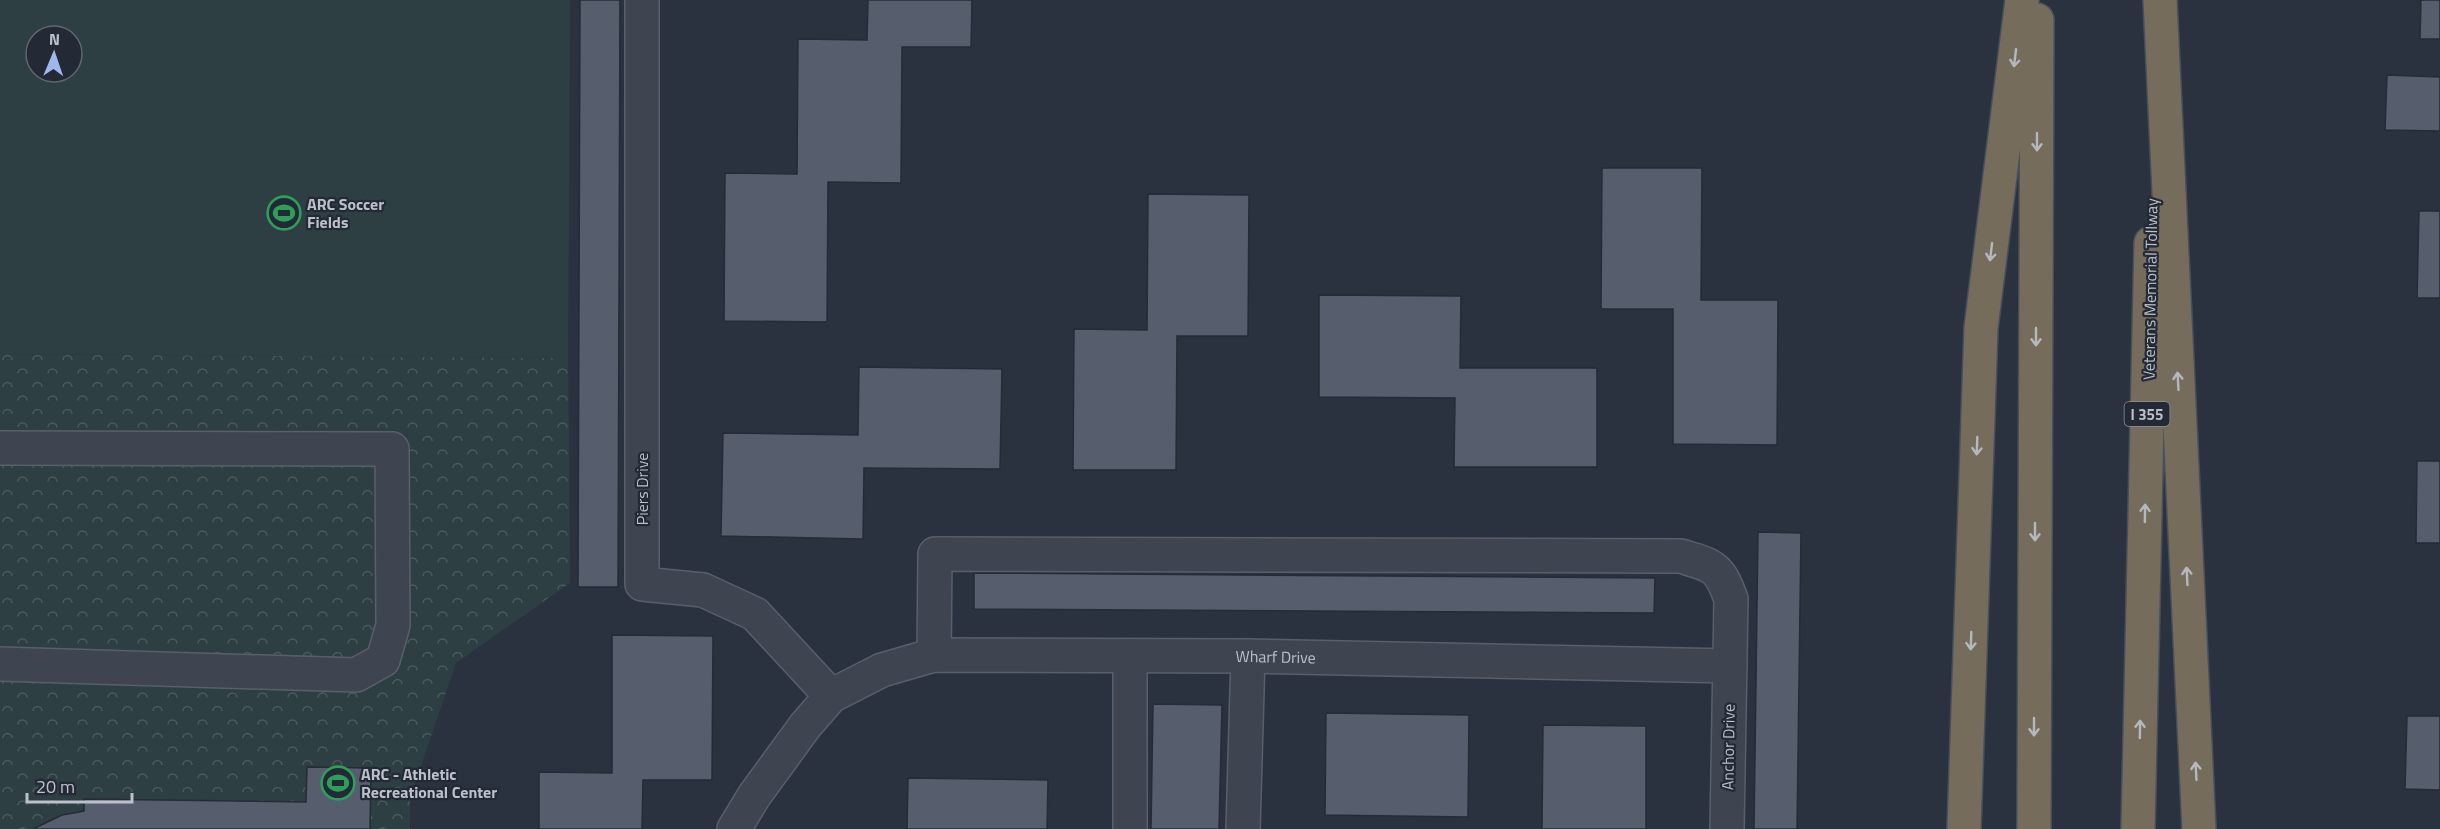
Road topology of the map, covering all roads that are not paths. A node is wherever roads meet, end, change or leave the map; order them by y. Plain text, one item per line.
1 (642, 0) edge
2 (2022, 0) edge
3 (2037, 0) edge
4 (2158, 0) edge
5 (0, 448) edge
6 (934, 655) junction
7 (1130, 656) junction
8 (1248, 656) junction
9 (0, 664) edge
10 (1730, 666) junction
11 (831, 696) junction
12 (734, 829) edge
13 (1130, 829) edge
14 (1243, 829) edge
15 (1727, 829) edge
16 (1964, 829) edge
17 (2034, 829) edge
18 (2138, 829) edge
19 (2199, 829) edge

1 - 11 street, Piers Drive
2 -> 16 highway
3 -> 17 highway
18 -> 4 highway, Veterans Memorial Tollway / I 355
19 -> 4 highway
5 - 9 street
6 - 7 street, Wharf Drive
6 - 10 street, Anchor Drive
6 - 11 street, Wharf Drive
7 - 8 street, Wharf Drive
7 - 13 street
8 - 10 street, Wharf Drive
8 - 14 street
10 - 15 street, Anchor Drive
11 - 12 street

